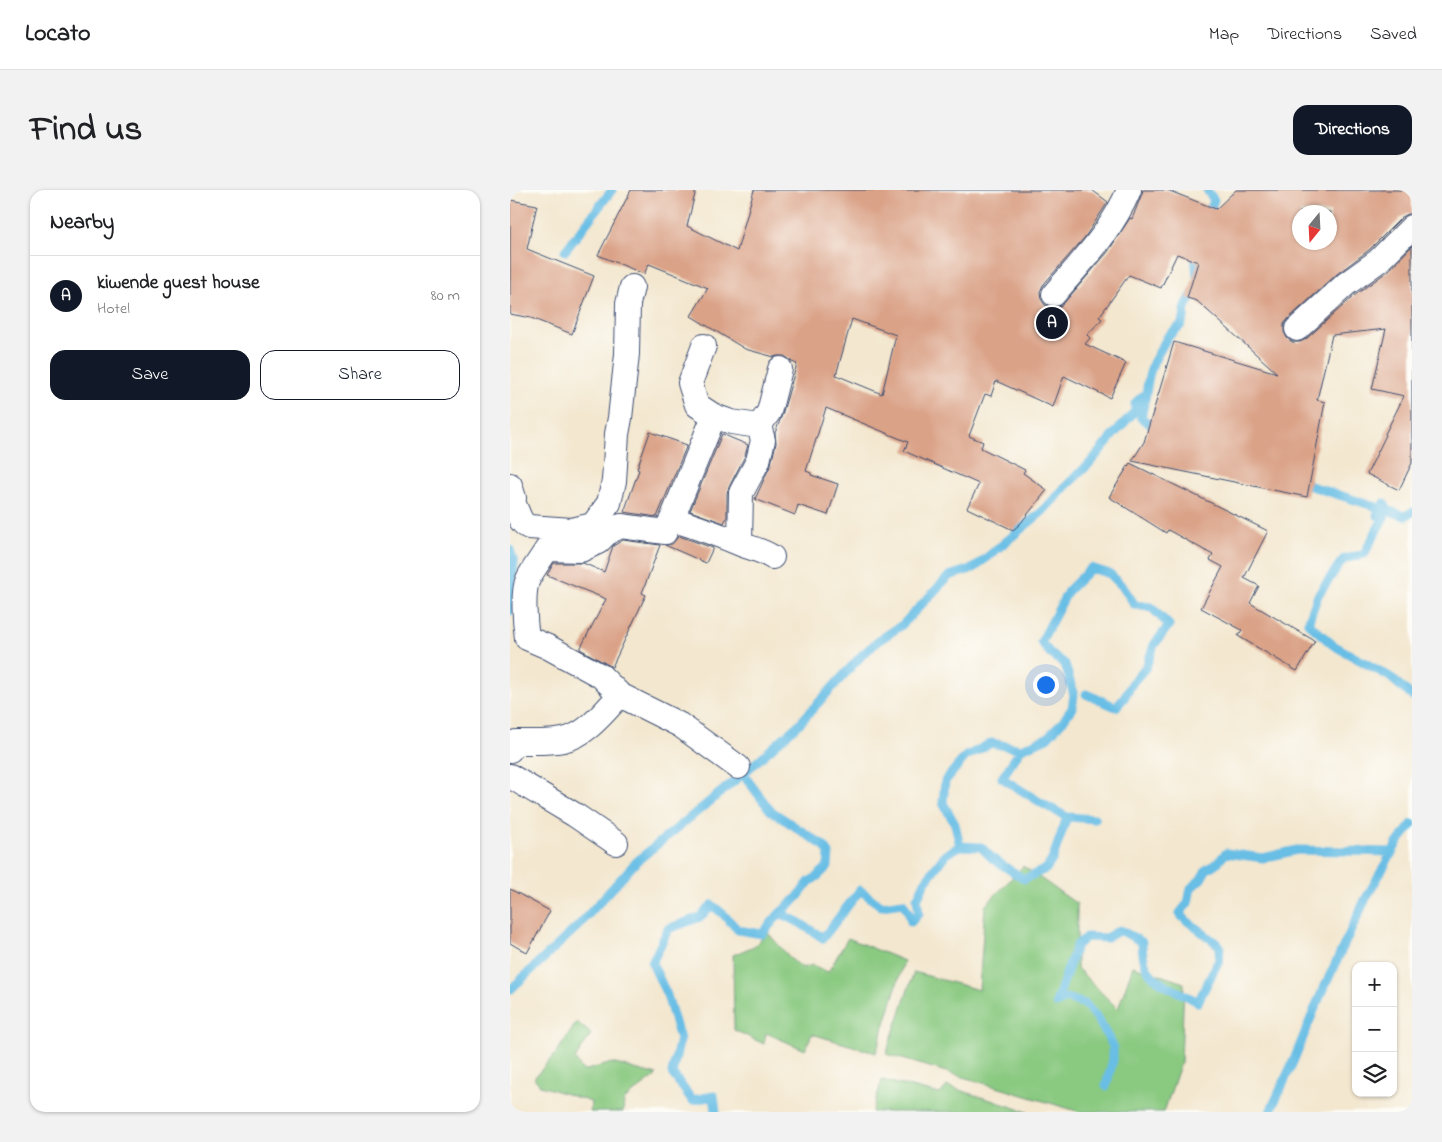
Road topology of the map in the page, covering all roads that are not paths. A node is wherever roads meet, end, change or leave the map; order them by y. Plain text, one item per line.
1 (1129, 190) edge
2 (1412, 228) edge
3 (632, 287) dead end
4 (1054, 294) dead end
5 (1297, 329) dead end
6 (704, 346) dead end
7 (780, 370) dead end
8 (714, 416) junction
9 (758, 426) junction
10 (510, 485) edge
11 (672, 519) junction
12 (740, 543) junction
13 (772, 557) dead end
14 (620, 695) junction
15 (510, 750) edge
16 (738, 767) dead end
17 (510, 776) edge
18 (616, 843) dead end

1 - 4 street
2 - 5 street
3 - 10 street
6 - 8 street
7 - 9 street
8 - 9 street
8 - 11 street
9 - 12 street
11 - 12 street
11 - 14 street
12 - 13 street
14 - 15 street
14 - 16 street
17 - 18 street

